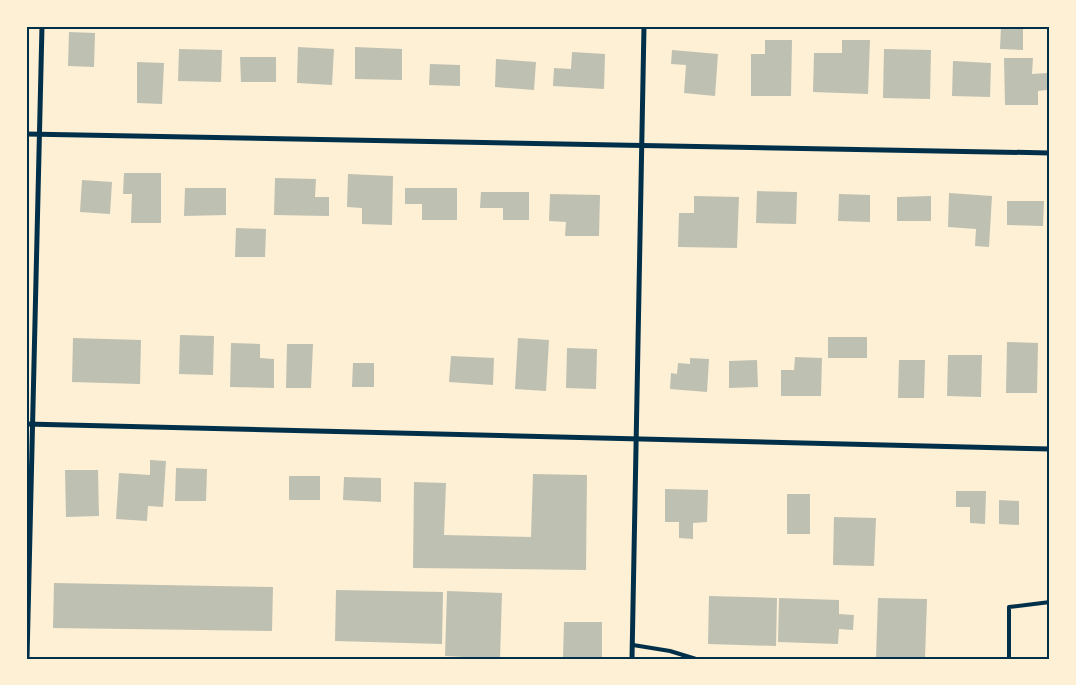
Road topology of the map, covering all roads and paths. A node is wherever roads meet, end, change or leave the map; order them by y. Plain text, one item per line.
1 (42, 26) edge
2 (644, 26) edge
3 (26, 134) edge
4 (40, 134) junction
5 (642, 145) junction
6 (1050, 153) edge
7 (26, 424) edge
8 (34, 424) junction
9 (636, 438) junction
10 (1050, 449) edge
11 (1050, 602) edge
12 (632, 645) junction
13 (27, 659) edge
14 (632, 659) edge
15 (696, 659) edge
16 (1009, 659) edge

1 - 4 street
2 - 5 street
3 - 4 street
4 - 5 street
4 - 8 street
5 - 6 street
5 - 9 street
7 - 8 street
8 - 9 street
8 - 13 street
9 - 10 street
9 - 12 street
11 - 16 lane
12 - 14 street
12 - 15 lane

